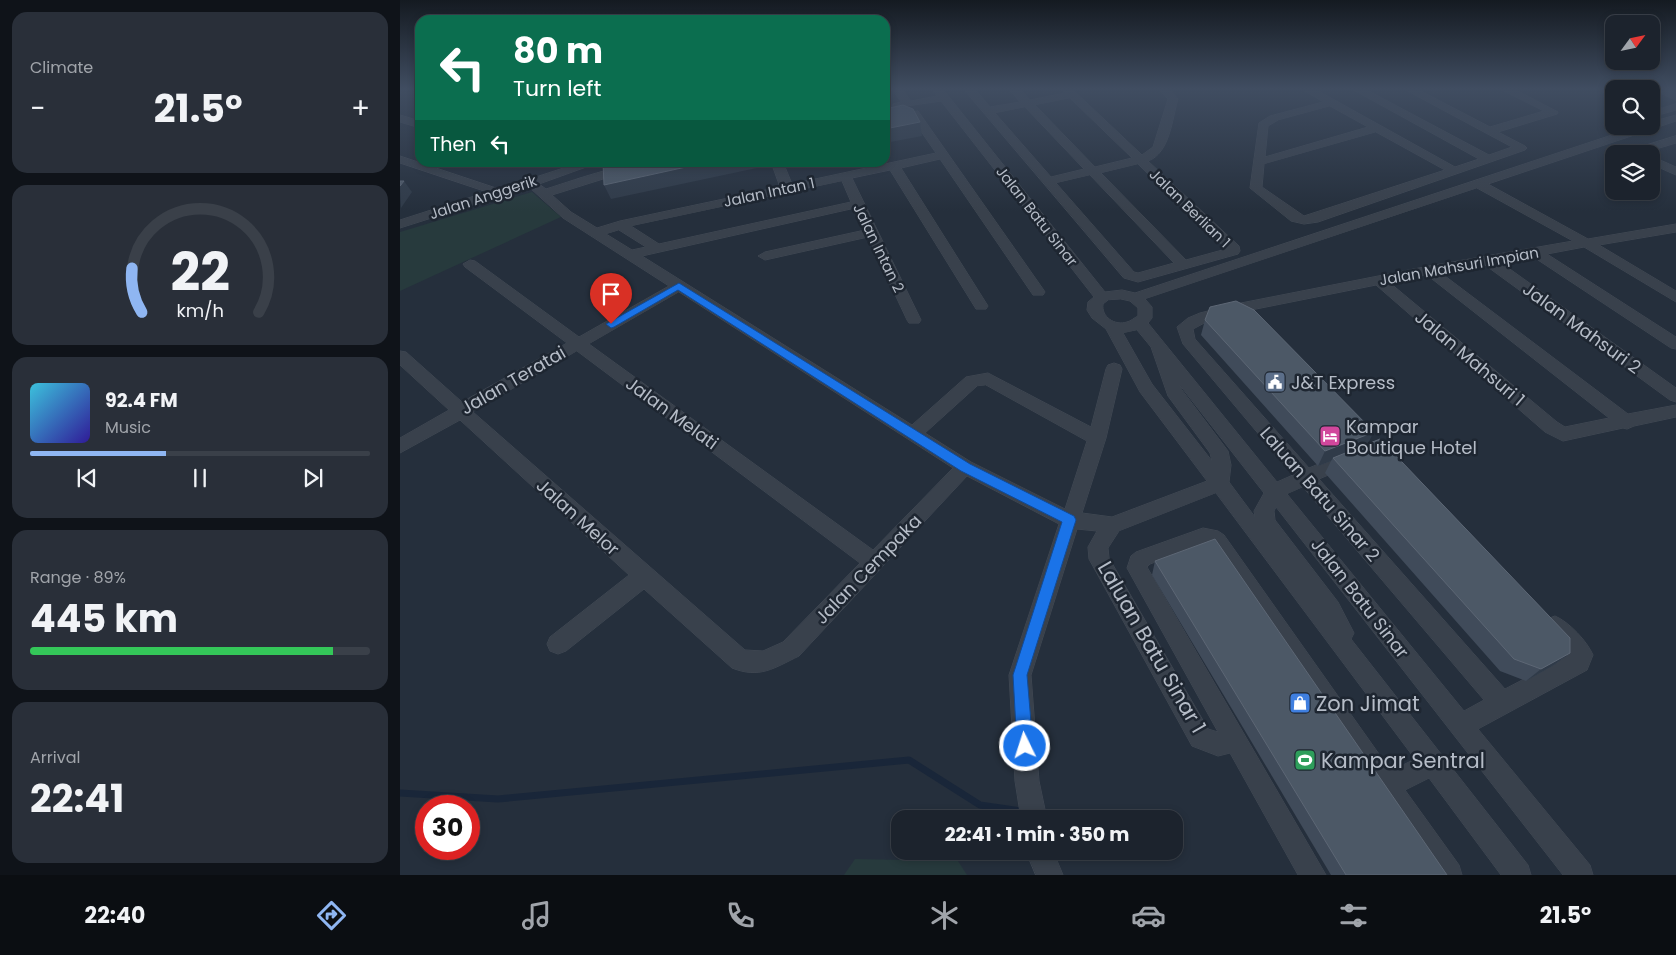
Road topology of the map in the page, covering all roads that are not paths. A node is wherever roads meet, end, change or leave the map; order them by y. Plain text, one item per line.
1 (927, 129) edge
2 (967, 129) edge
3 (1002, 129) edge
4 (1052, 129) edge
5 (1108, 129) edge
6 (1164, 129) edge
7 (1263, 129) edge
8 (1374, 129) edge
9 (1379, 129) edge
10 (1431, 129) edge
11 (1485, 129) edge
12 (1496, 129) edge
13 (1489, 131) junction
14 (1623, 135) edge
15 (1676, 139) edge
16 (1657, 145) edge
17 (1522, 148) junction
18 (943, 155) junction
19 (400, 158) edge
20 (1488, 159) junction
21 (1141, 160) junction
22 (1545, 160) junction
23 (1260, 162) junction
24 (415, 163) edge
25 (1660, 163) edge
26 (893, 165) junction
27 (890, 166) edge
28 (432, 167) edge
29 (579, 167) edge
30 (637, 167) edge
31 (779, 167) edge
32 (884, 167) edge
33 (428, 168) joint
34 (1453, 170) junction
35 (1094, 171) junction
36 (1676, 171) edge
37 (845, 176) junction
38 (530, 182) junction
39 (1048, 182) junction
40 (1477, 183) junction
41 (788, 188) junction
42 (500, 193) junction
43 (544, 194) junction
44 (858, 204) junction
45 (400, 224) edge
46 (620, 225) junction
47 (1676, 228) edge
48 (872, 232) junction
49 (596, 233) junction
50 (1585, 243) junction
51 (657, 249) junction
52 (1535, 252) junction
53 (630, 255) junction
54 (765, 256) dead end
55 (1488, 260) junction
56 (470, 264) dead end
57 (1183, 265) junction
58 (1429, 270) junction
59 (1378, 280) junction
60 (679, 286) junction
61 (1038, 292) dead end
62 (1676, 297) edge
63 (1102, 298) junction
64 (1135, 298) junction
65 (981, 306) dead end
66 (1243, 308) junction
67 (914, 320) dead end
68 (1256, 322) edge
69 (1140, 323) junction
70 (1112, 326) junction
71 (577, 344) junction
72 (1676, 344) edge
73 (1158, 345) junction
74 (400, 356) edge
75 (1114, 369) dead end
76 (1676, 396) edge
77 (461, 410) junction
78 (1676, 412) edge
79 (1627, 423) junction
80 (913, 434) junction
81 (1097, 438) junction
82 (400, 446) edge
83 (1369, 451) edge
84 (965, 467) junction
85 (1305, 477) junction
86 (1219, 484) junction
87 (1276, 491) junction
88 (1069, 520) junction
89 (1112, 525) junction
90 (874, 562) junction
91 (644, 576) junction
92 (1544, 615) edge
93 (558, 644) dead end
94 (764, 662) joint
95 (1361, 669) junction
96 (1502, 704) junction
97 (1461, 725) junction
98 (1235, 739) junction
99 (1432, 762) junction
100 (1388, 786) junction
101 (1032, 810) edge
102 (1313, 875) edge
103 (1449, 875) edge
104 (1518, 875) edge
105 (1580, 875) edge

1 - 18 street
2 - 63 street, Jalan Batu Sinar
3 - 39 street
4 - 35 street
5 - 21 street, Jalan Berlian 1
6 - 21 street
7 - 23 street
8 - 23 street
9 - 34 street
10 - 20 street
11 - 13 street
12 - 13 street
13 - 17 street
14 - 22 street
15 - 16 street
17 - 20 street
17 - 22 street
18 - 26 street, Jalan Intan 1
18 - 61 street
19 - 24 street
20 - 34 street
21 - 35 street
21 - 57 street, Jalan Berlian 1
22 - 40 street
23 - 34 street
25 - 36 street
26 - 27 street, Jalan Intan 1
26 - 65 street
28 - 33 street
29 - 38 street, Jalan Anggerik
30 - 43 street
31 - 41 street
32 - 37 street, Jalan Intan 1
33 - 42 street
35 - 39 street
35 - 57 street
37 - 41 street, Jalan Intan 1
37 - 44 street, Jalan Intan 2
38 - 42 street, Jalan Anggerik
38 - 43 street
39 - 57 street
40 - 50 street
40 - 64 street
41 - 46 street, Jalan Intan 1
42 - 45 street, Jalan Anggerik
43 - 49 street
44 - 48 street, Jalan Intan 2
44 - 51 street
46 - 49 street, Jalan Intan 1
46 - 51 street
47 - 50 street, Jalan Mahsuri Impian
48 - 54 street
48 - 67 street, Jalan Intan 2
49 - 53 street
50 - 52 street, Jalan Mahsuri Impian
50 - 62 street
51 - 53 street
52 - 55 street, Jalan Mahsuri Impian
52 - 72 street
53 - 60 street
55 - 58 street, Jalan Mahsuri Impian
55 - 76 street, Jalan Mahsuri 2
56 - 71 street, Jalan Melati
58 - 59 street, Jalan Mahsuri Impian
58 - 79 street
59 - 66 street, Jalan Mahsuri Impian
59 - 79 street, Jalan Mahsuri 1
60 - 71 street, Jalan Teratai
60 - 80 street
63 - 64 street
63 - 70 street
64 - 69 street
66 - 68 street
66 - 85 street, Laluan Batu Sinar 2
69 - 70 street
69 - 73 street, Jalan Batu Sinar
70 - 86 street
71 - 77 street, Jalan Teratai
71 - 90 street, Jalan Melati
73 - 86 street
73 - 87 street, Jalan Batu Sinar
74 - 77 street, Jalan Melor
75 - 81 street
77 - 82 street, Jalan Teratai
77 - 91 street, Jalan Melor
78 - 79 street
80 - 81 street
80 - 84 street
81 - 88 street
83 - 85 street
84 - 88 street
84 - 90 street, Jalan Cempaka
85 - 87 street
85 - 96 street, Laluan Batu Sinar 2
86 - 89 street
86 - 95 street
87 - 95 street
87 - 97 street, Jalan Batu Sinar
88 - 89 street
88 - 101 street
89 - 98 street, Laluan Batu Sinar 1
90 - 94 street, Jalan Cempaka
91 - 93 street
91 - 94 street, Jalan Melor
92 - 96 street
95 - 99 street
96 - 97 street
97 - 105 street, Jalan Batu Sinar
98 - 100 street, Laluan Batu Sinar 1
98 - 102 street, Laluan Batu Sinar 1
99 - 100 street
99 - 104 street
100 - 103 street, Laluan Batu Sinar 1

